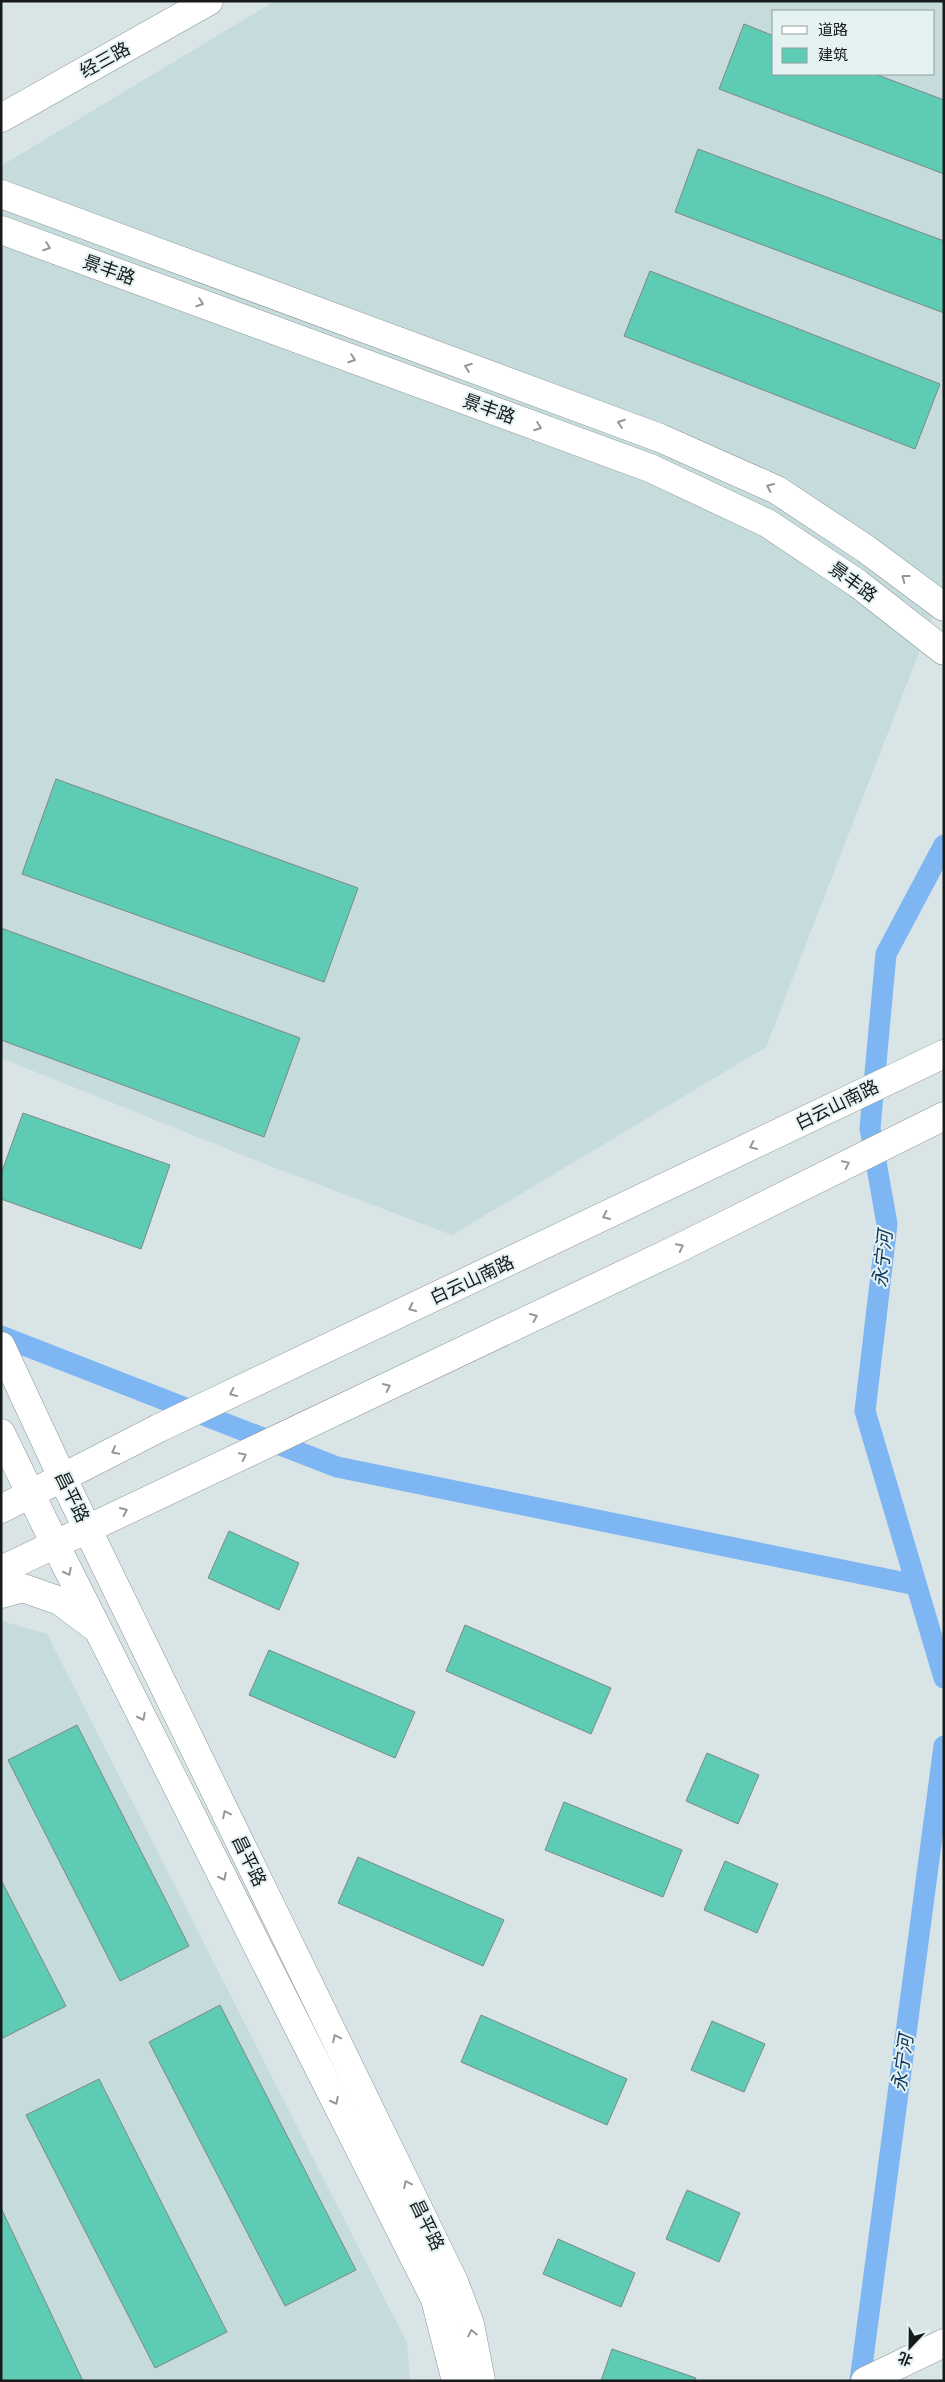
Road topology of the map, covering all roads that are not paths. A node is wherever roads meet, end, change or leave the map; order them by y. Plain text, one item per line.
1 (209, 1) edge
2 (1, 118) edge
3 (1, 194) edge
4 (1, 230) edge
5 (944, 607) edge
6 (944, 651) edge
7 (938, 1056) edge
8 (940, 1117) edge
9 (6, 1358) edge
10 (1, 1433) edge
11 (63, 1479) junction
12 (31, 1495) junction
13 (1, 1510) edge
14 (88, 1529) junction
15 (55, 1544) junction
16 (1, 1570) edge
17 (1, 1594) edge
18 (98, 1630) junction
19 (944, 2343) edge
20 (456, 2381) edge
21 (481, 2381) edge
22 (865, 2381) edge

1 - 2 main road, 经三路
5 -> 3 main road, 景丰路
4 -> 6 main road, 景丰路
7 -> 11 main road, 白云山南路
14 -> 8 main road
9 - 11 main road, 昌平路
10 - 12 main road, 昌平路
11 - 12 main road, 白云山南路
11 - 14 main road, 昌平路
12 - 13 main road, 白云山南路
12 - 15 main road, 昌平路
14 - 15 main road
21 -> 14 main road, 昌平路
15 - 16 main road
15 -> 18 main road, 昌平路
17 - 18 main road
18 -> 20 main road, 昌平路
19 - 22 main road

